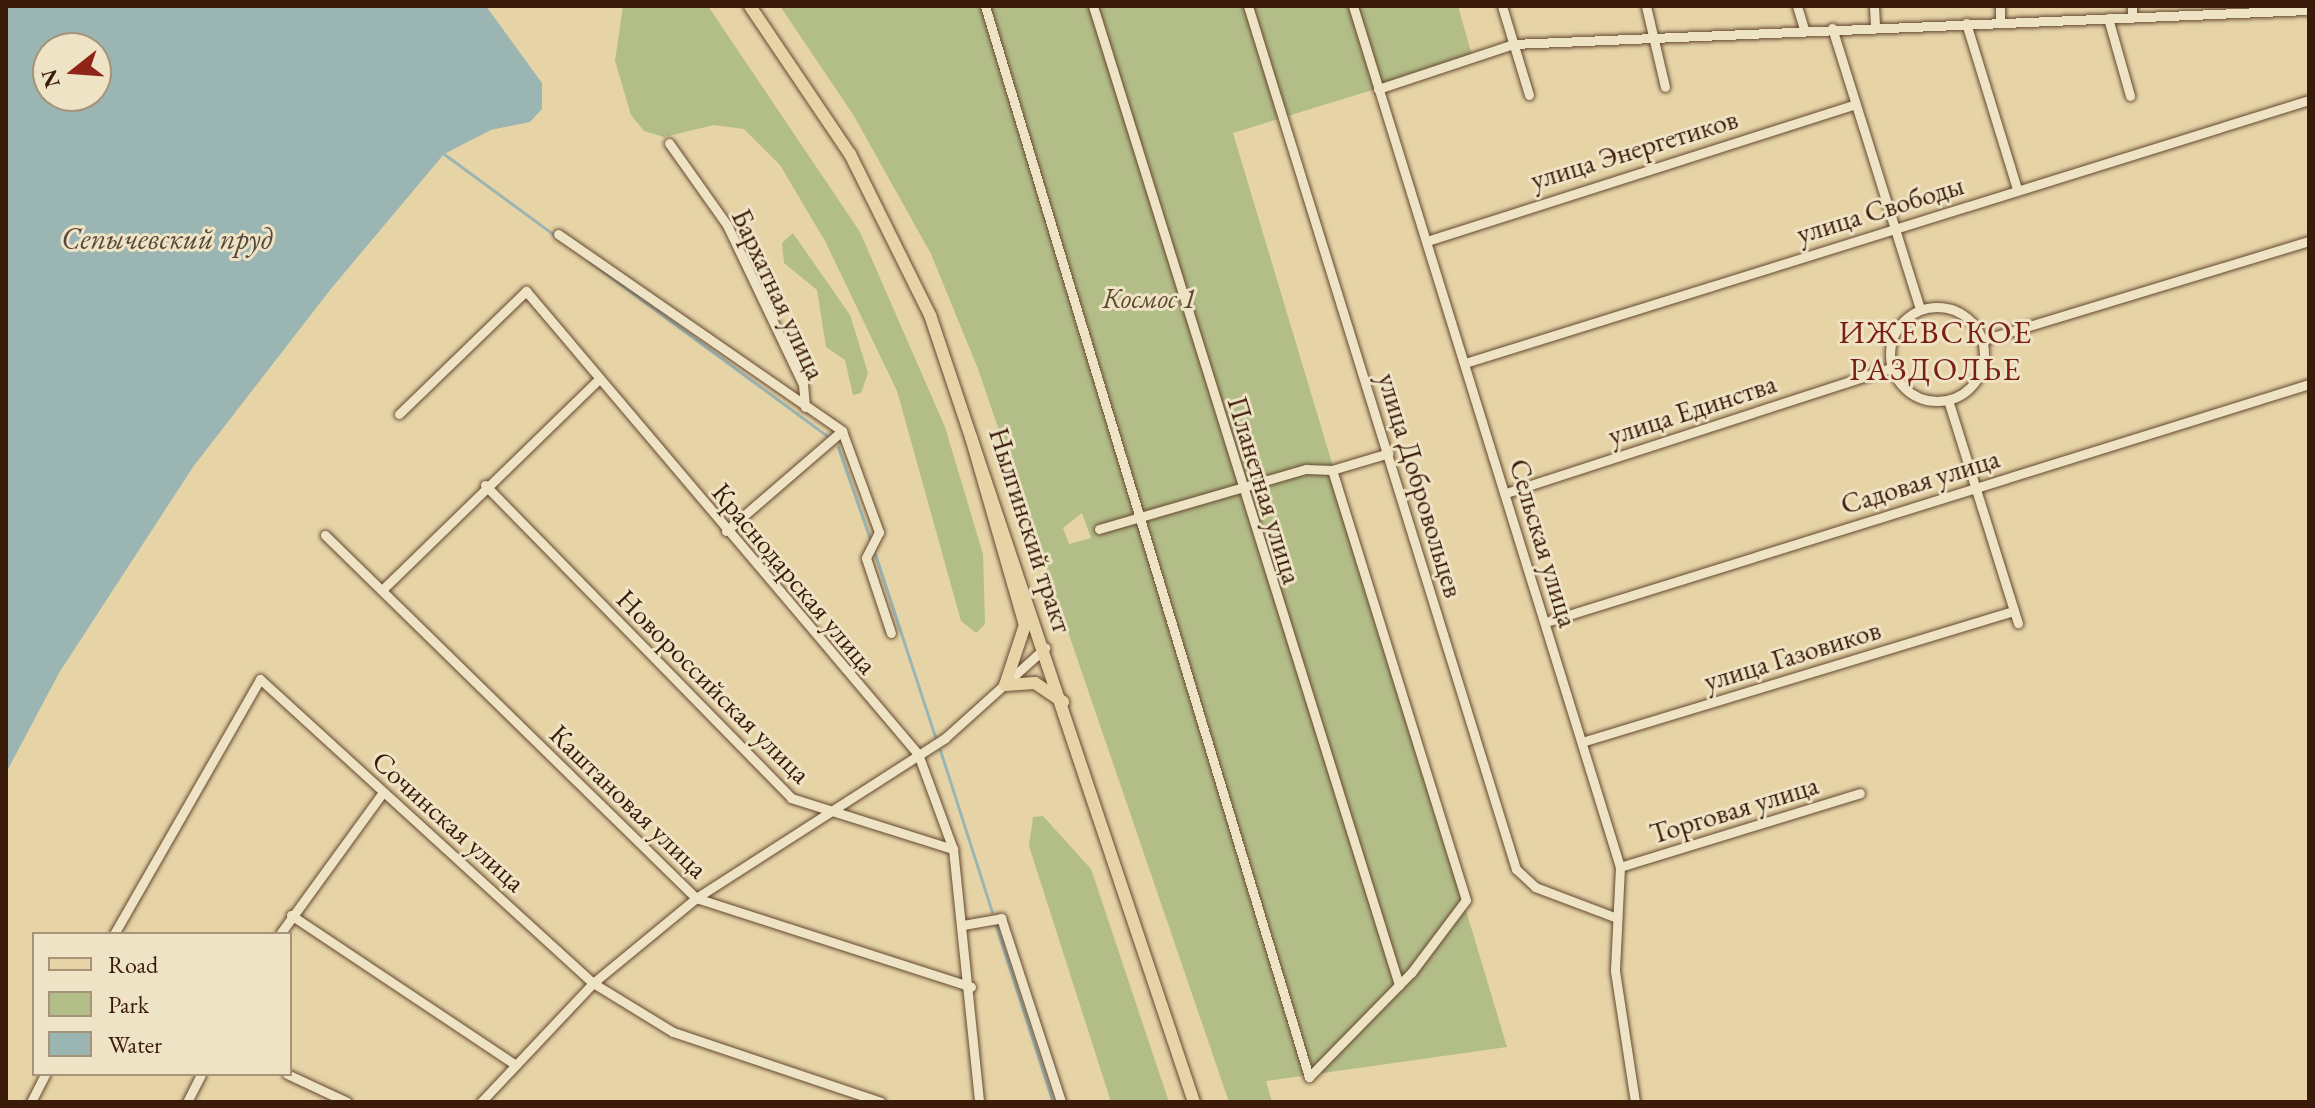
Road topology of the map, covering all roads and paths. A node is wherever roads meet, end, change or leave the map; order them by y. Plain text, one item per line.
1 (750, 6) edge
2 (985, 6) edge
3 (1093, 6) edge
4 (1248, 6) edge
5 (1353, 6) edge
6 (1502, 6) edge
7 (1646, 6) edge
8 (1797, 6) edge
9 (1874, 6) edge
10 (2000, 6) edge
11 (2132, 6) edge
12 (2260, 9) edge
13 (2309, 10) edge
14 (2108, 18) junction
15 (2132, 18) junction
16 (2000, 22) junction
17 (1966, 23) junction
18 (1875, 25) junction
19 (1832, 28) junction
20 (1804, 29) junction
21 (1654, 35) junction
22 (1513, 44) junction
23 (1665, 87) dead end
24 (1378, 89) junction
25 (1529, 95) dead end
26 (2130, 96) dead end
27 (2309, 100) edge
28 (1856, 104) junction
29 (669, 143) dead end
30 (2017, 189) junction
31 (1894, 227) junction
32 (558, 234) dead end
33 (1427, 241) junction
34 (2309, 241) edge
35 (1920, 309) junction
36 (1983, 340) junction
37 (1465, 363) junction
38 (1891, 368) junction
39 (599, 379) junction
40 (2309, 384) edge
41 (1948, 400) junction
42 (805, 407) junction
43 (399, 414) dead end
44 (971, 424) junction
45 (842, 431) junction
46 (1389, 453) junction
47 (1332, 470) junction
48 (485, 485) junction
49 (1975, 486) junction
50 (1241, 488) junction
51 (1506, 493) junction
52 (1142, 520) junction
53 (1099, 529) dead end
54 (726, 531) junction
55 (325, 535) dead end
56 (382, 590) junction
57 (2014, 611) junction
58 (1546, 622) junction
59 (2018, 623) dead end
60 (891, 633) dead end
61 (1045, 648) junction
62 (1005, 685) junction
63 (1063, 702) junction
64 (1582, 742) junction
65 (918, 754) junction
66 (383, 792) junction
67 (1860, 793) dead end
68 (825, 809) junction
69 (953, 849) junction
70 (1620, 867) junction
71 (696, 898) junction
72 (291, 915) junction
73 (1617, 918) junction
74 (963, 925) junction
75 (115, 932) edge
76 (281, 932) edge
77 (593, 983) junction
78 (1399, 985) junction
79 (971, 987) junction
80 (514, 1064) junction
81 (44, 1076) edge
82 (200, 1076) edge
83 (291, 1076) edge
84 (31, 1102) edge
85 (187, 1102) edge
86 (347, 1102) edge
87 (481, 1102) edge
88 (881, 1102) edge
89 (979, 1102) edge
90 (1061, 1102) edge
91 (1194, 1102) edge
92 (1635, 1102) edge

1 - 44 main road, Нылгинский тракт
2 - 52 street
3 - 50 street, Планетная улица
4 - 46 street, улица Добровольцев
5 - 24 street, Сельская улица
6 - 22 street
7 - 21 street
8 - 20 street
9 - 18 street
10 - 16 street
11 - 15 street
12 - 13 street
12 - 15 street
14 - 15 street
14 - 16 street
14 - 26 street
16 - 17 street
17 - 18 street
17 - 30 street
18 - 19 street
19 - 20 street
19 - 28 street
20 - 21 street
21 - 22 street
21 - 23 street
22 - 24 street
22 - 25 street
24 - 33 street, Сельская улица
27 - 30 street, улица Свободы
28 - 31 street
28 - 33 street, улица Энергетиков
29 - 42 street, Бархатная улица
30 - 31 street, улица Свободы
31 - 35 street
31 - 37 street, улица Свободы
32 - 42 street
33 - 37 street, Сельская улица
34 - 36 street
35 - 36 street
35 - 38 street
36 - 41 street
37 - 51 street, Сельская улица
38 - 41 street
38 - 51 street, улица Единства
39 - 43 street, Краснодарская улица
39 - 48 street
39 - 54 street, Краснодарская улица
40 - 49 street, Садовая улица
41 - 49 street
42 - 45 street, Бархатная улица
44 - 61 main road, Нылгинский тракт
44 - 62 main road
45 - 54 street
45 - 60 street
46 - 47 street
46 - 73 street, улица Добровольцев
47 - 50 street
47 - 78 street
48 - 56 street
48 - 68 street, Новороссийская улица
49 - 57 street
49 - 58 street, Садовая улица
50 - 52 street
50 - 78 street, Планетная улица
51 - 58 street, Сельская улица
52 - 53 street
52 - 78 street
54 - 65 street, Краснодарская улица
55 - 56 street, Каштановая улица
56 - 71 street, Каштановая улица
57 - 59 street
57 - 64 street, улица Газовиков
58 - 64 street, Сельская улица
61 - 62 street
61 - 63 main road, Нылгинский тракт
62 - 63 main road
62 - 65 street
63 - 91 main road, Нылгинский тракт
64 - 70 street, Сельская улица
65 - 68 street
65 - 69 street, Краснодарская улица
66 - 72 street
66 - 75 street, Сочинская улица
66 - 77 street, Сочинская улица
67 - 70 street, Торговая улица
68 - 69 street, Новороссийская улица
68 - 71 street
69 - 74 street, Краснодарская улица
70 - 73 street, Сельская улица
71 - 77 street
71 - 79 street, Каштановая улица
72 - 76 street
72 - 80 street
73 - 92 street, Сельская улица
74 - 79 street, Краснодарская улица
74 - 90 street
77 - 80 street
77 - 88 street, Сочинская улица
79 - 89 street, Краснодарская улица
80 - 87 street
81 - 84 street
82 - 85 street
83 - 86 street

